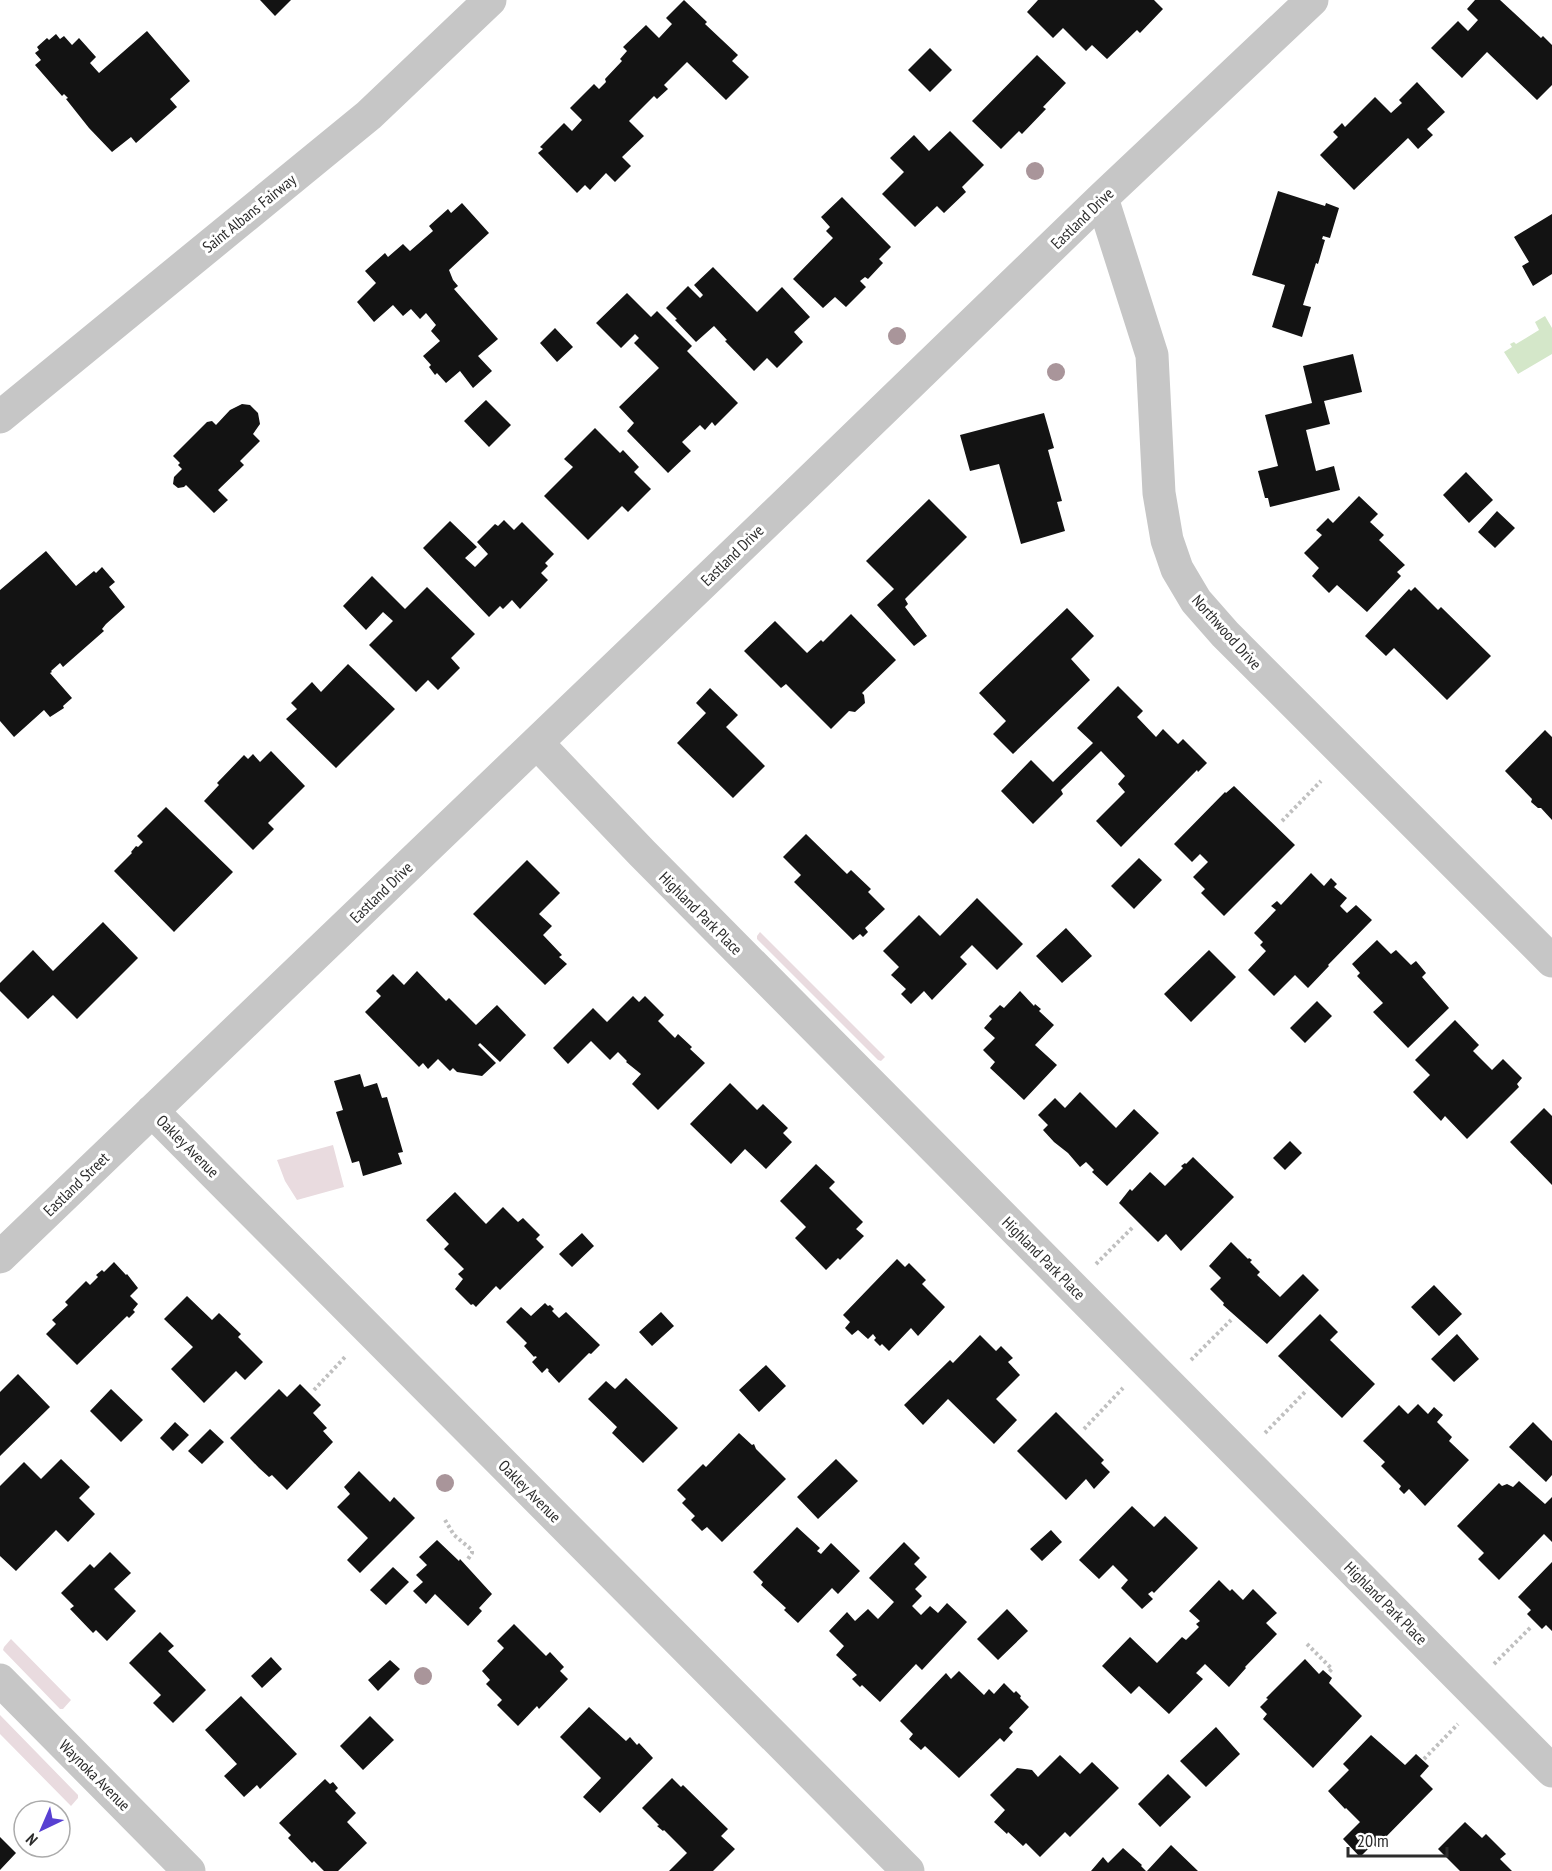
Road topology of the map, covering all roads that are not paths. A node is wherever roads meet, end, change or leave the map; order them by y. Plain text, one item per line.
1 (490, 0) edge
2 (1312, 0) edge
3 (1102, 198) junction
4 (0, 417) edge
5 (537, 743) junction
6 (1552, 961) edge
7 (152, 1111) junction
8 (0, 1257) edge
9 (0, 1680) edge
10 (1552, 1772) edge
11 (189, 1871) edge
12 (908, 1871) edge

1 - 4 street, Saint Albans Fairway
2 - 3 street, Eastland Drive
3 - 5 street, Eastland Drive
3 - 6 street, Northwood Drive
5 - 7 street, Eastland Drive
5 - 10 street, Highland Park Place
7 - 8 street, Eastland Street
7 - 12 street, Oakley Avenue
9 - 11 street, Waynoka Avenue

